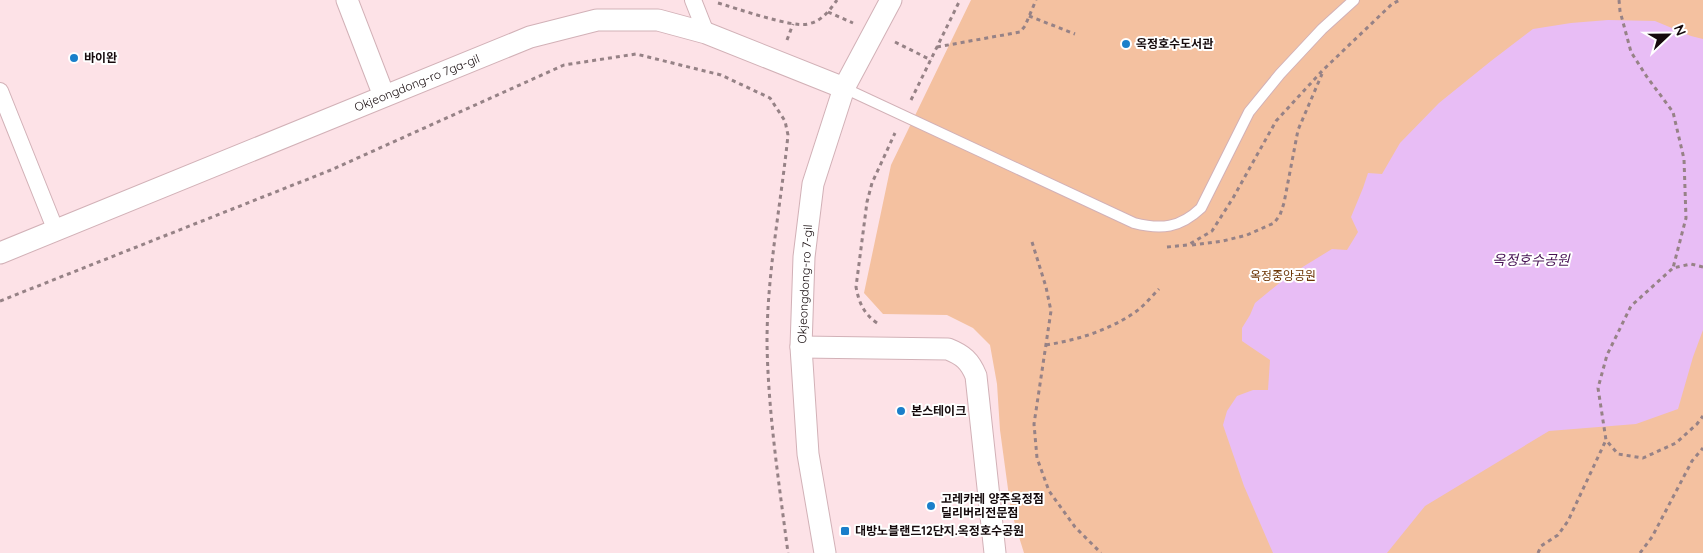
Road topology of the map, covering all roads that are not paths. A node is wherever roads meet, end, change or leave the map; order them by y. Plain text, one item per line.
1 (347, 0) edge
2 (693, 0) edge
3 (891, 0) edge
4 (1354, 0) edge
5 (706, 33) junction
6 (844, 88) junction
7 (0, 91) edge
8 (384, 96) junction
9 (56, 231) junction
10 (0, 252) edge
11 (801, 347) junction
12 (825, 553) edge
13 (995, 553) edge

1 - 8 street
2 - 5 street
3 - 6 street, Okjeongdong-ro 7-gil
4 - 6 lane
5 - 6 street, Okjeongdong-ro 7ga-gil
5 - 8 street, Okjeongdong-ro 7ga-gil
6 - 11 street, Okjeongdong-ro 7-gil
7 - 9 street
8 - 9 street, Okjeongdong-ro 7ga-gil
9 - 10 street, Okjeongdong-ro 7ga-gil
11 - 12 street, Okjeongdong-ro 7-gil
11 - 13 street

